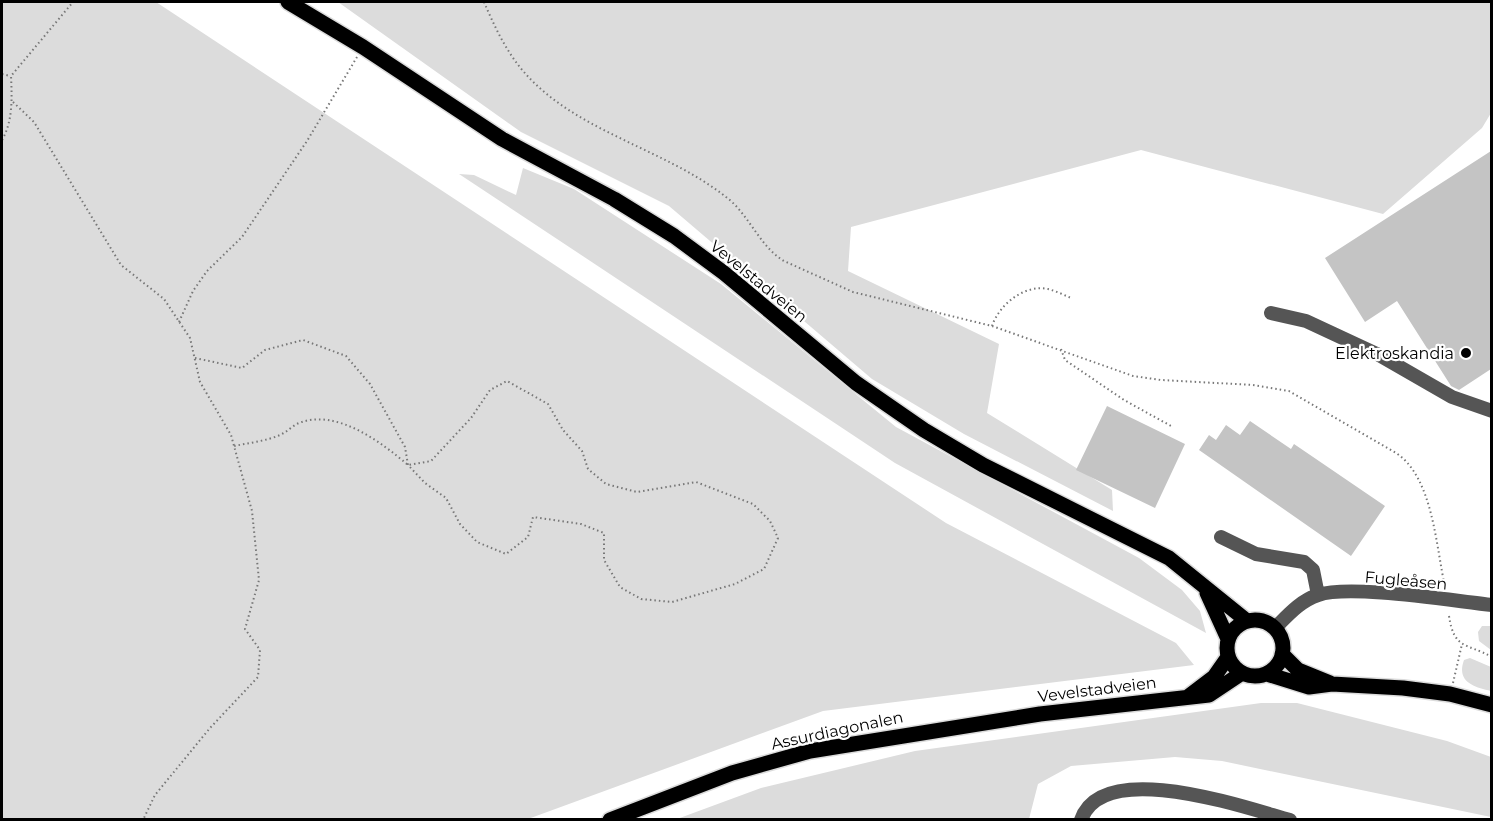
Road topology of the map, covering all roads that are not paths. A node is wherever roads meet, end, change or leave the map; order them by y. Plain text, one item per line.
1 (288, 2) edge
2 (1271, 313) dead end
3 (1491, 411) edge
4 (1221, 537) dead end
5 (1204, 588) junction
6 (1318, 595) junction
7 (1491, 605) edge
8 (1247, 621) junction
9 (1275, 628) junction
10 (1228, 639) junction
11 (1282, 654) junction
12 (1228, 657) junction
13 (1242, 674) junction
14 (1267, 674) junction
15 (1332, 684) junction
16 (1189, 696) junction
17 (1491, 705) edge
18 (1009, 718) joint
19 (610, 819) edge
20 (1081, 819) edge
21 (1290, 819) edge

1 - 5 main road, Vevelstadveien
2 - 3 street
4 - 6 street
5 - 8 main road, Vevelstadveien
5 - 10 main road, Vevelstadveien
6 - 7 street, Fugleåsen
6 - 9 street, Fugleåsen
8 - 9 main road, Vevelstadveien
8 - 10 main road
9 - 11 main road
10 - 12 main road, Vevelstadveien
11 - 14 main road
11 - 15 main road
12 - 13 main road
12 - 16 main road
13 - 14 main road
13 - 16 main road, Vevelstadveien
14 - 15 main road
15 - 17 main road
16 - 18 main road, Vevelstadveien
18 - 19 main road, Assurdiagonalen
20 - 21 street

